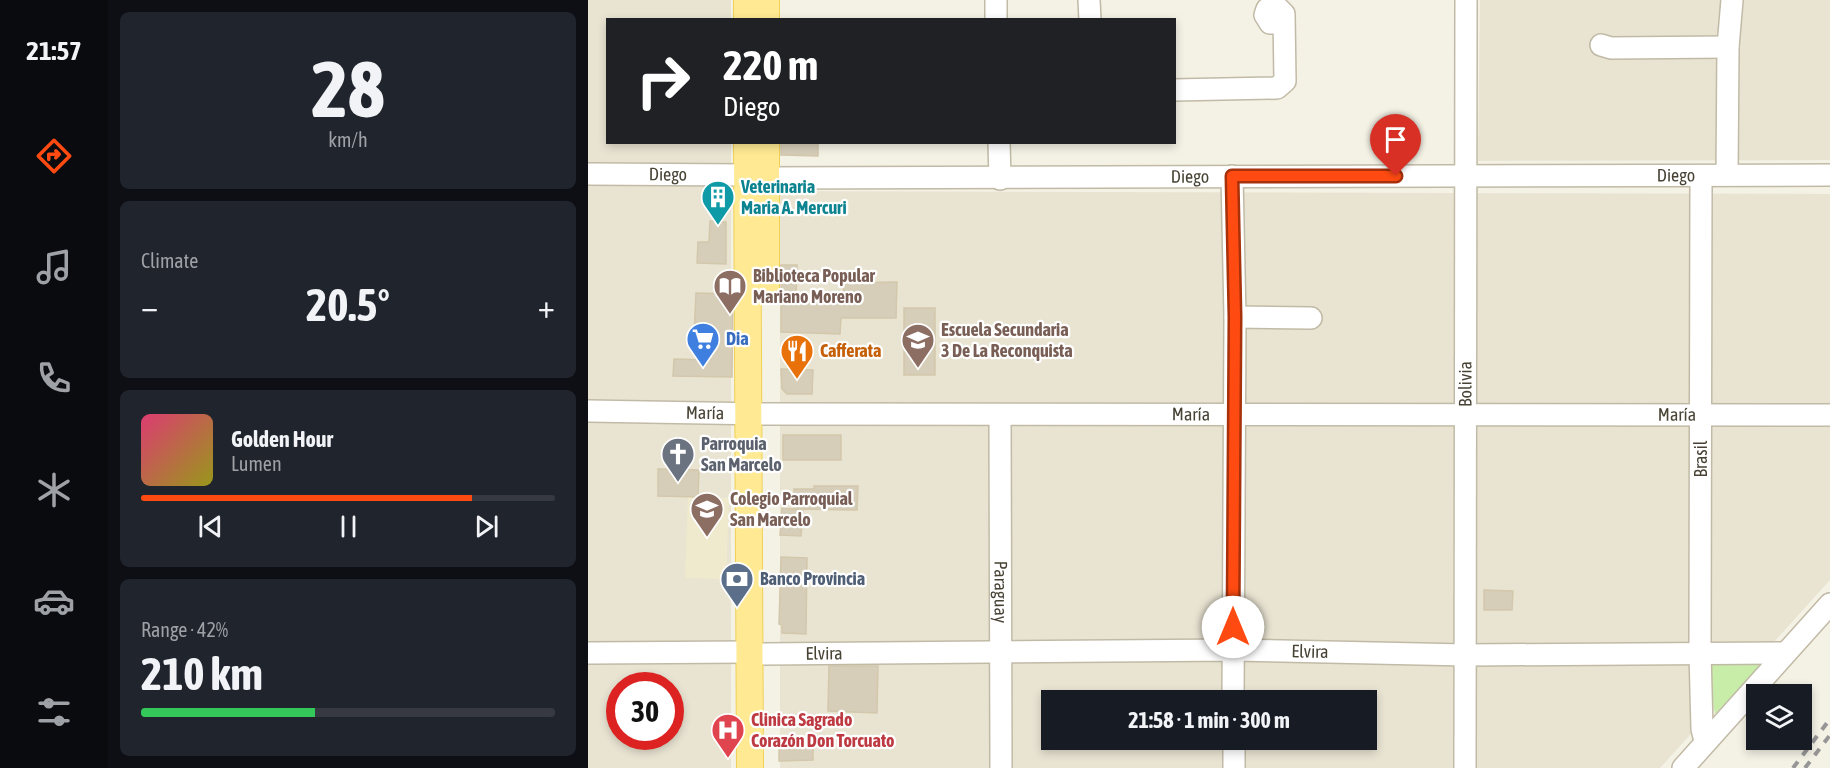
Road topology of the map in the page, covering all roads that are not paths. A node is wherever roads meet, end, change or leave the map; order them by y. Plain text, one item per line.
1 (747, 0) edge
2 (766, 0) edge
3 (996, 0) edge
4 (1089, 0) edge
5 (1466, 0) edge
6 (1732, 0) edge
7 (747, 18) edge
8 (766, 18) edge
9 (996, 18) edge
10 (1090, 18) edge
11 (1283, 22) dead end
12 (1601, 45) dead end
13 (1728, 47) junction
14 (1176, 90) edge
15 (748, 144) edge
16 (765, 144) edge
17 (999, 144) edge
18 (588, 174) edge
19 (1727, 175) junction
20 (1830, 175) edge
21 (1232, 176) junction
22 (1701, 176) junction
23 (757, 177) junction
24 (1466, 177) junction
25 (1000, 179) junction
26 (1235, 317) junction
27 (1311, 318) dead end
28 (588, 411) edge
29 (757, 414) junction
30 (1701, 414) junction
31 (1000, 415) junction
32 (1234, 415) junction
33 (1467, 415) junction
34 (1830, 415) edge
35 (1830, 604) edge
36 (1233, 650) junction
37 (1001, 652) junction
38 (1700, 652) junction
39 (588, 653) edge
40 (756, 653) junction
41 (1784, 653) junction
42 (1466, 655) junction
43 (1233, 690) edge
44 (1705, 741) junction
45 (1234, 750) edge
46 (750, 768) edge
47 (765, 768) edge
48 (1001, 768) edge
49 (1234, 768) edge
50 (1465, 768) edge
51 (1683, 768) edge

1 - 7 main road
2 - 8 main road
3 - 9 street
4 - 10 street
5 - 24 street, Bolivia
6 - 13 street
11 - 14 street
12 - 13 street
13 - 19 street
15 - 23 main road
16 - 23 main road
17 - 25 street
18 - 23 street, Diego
19 - 20 street, Diego
19 - 22 street, Diego
21 - 24 street, Diego
21 - 25 street, Diego
21 - 26 street
22 - 24 street, Diego
22 - 30 street, Brasil
23 - 25 street, Diego
23 - 29 main road
24 - 33 street, Bolivia
26 - 27 street
26 - 32 street
28 - 29 street, María
29 - 31 street, María
29 - 40 main road
30 - 33 street, María
30 - 34 street, María
30 - 38 street, Brasil
31 - 32 street, María
31 - 37 street, Paraguay
32 - 33 street, María
32 - 36 street
33 - 42 street, Bolivia
35 - 41 street
36 - 37 street, Elvira
36 - 42 street, Elvira
36 - 43 street
37 - 40 street, Elvira
37 - 48 street, Paraguay
38 - 41 street, Elvira
38 - 42 street, Elvira
38 - 44 street, Brasil
39 - 40 street, Elvira
40 - 46 main road
40 - 47 main road
41 - 44 street
42 - 50 street, Bolivia
44 - 51 street
45 - 49 street

